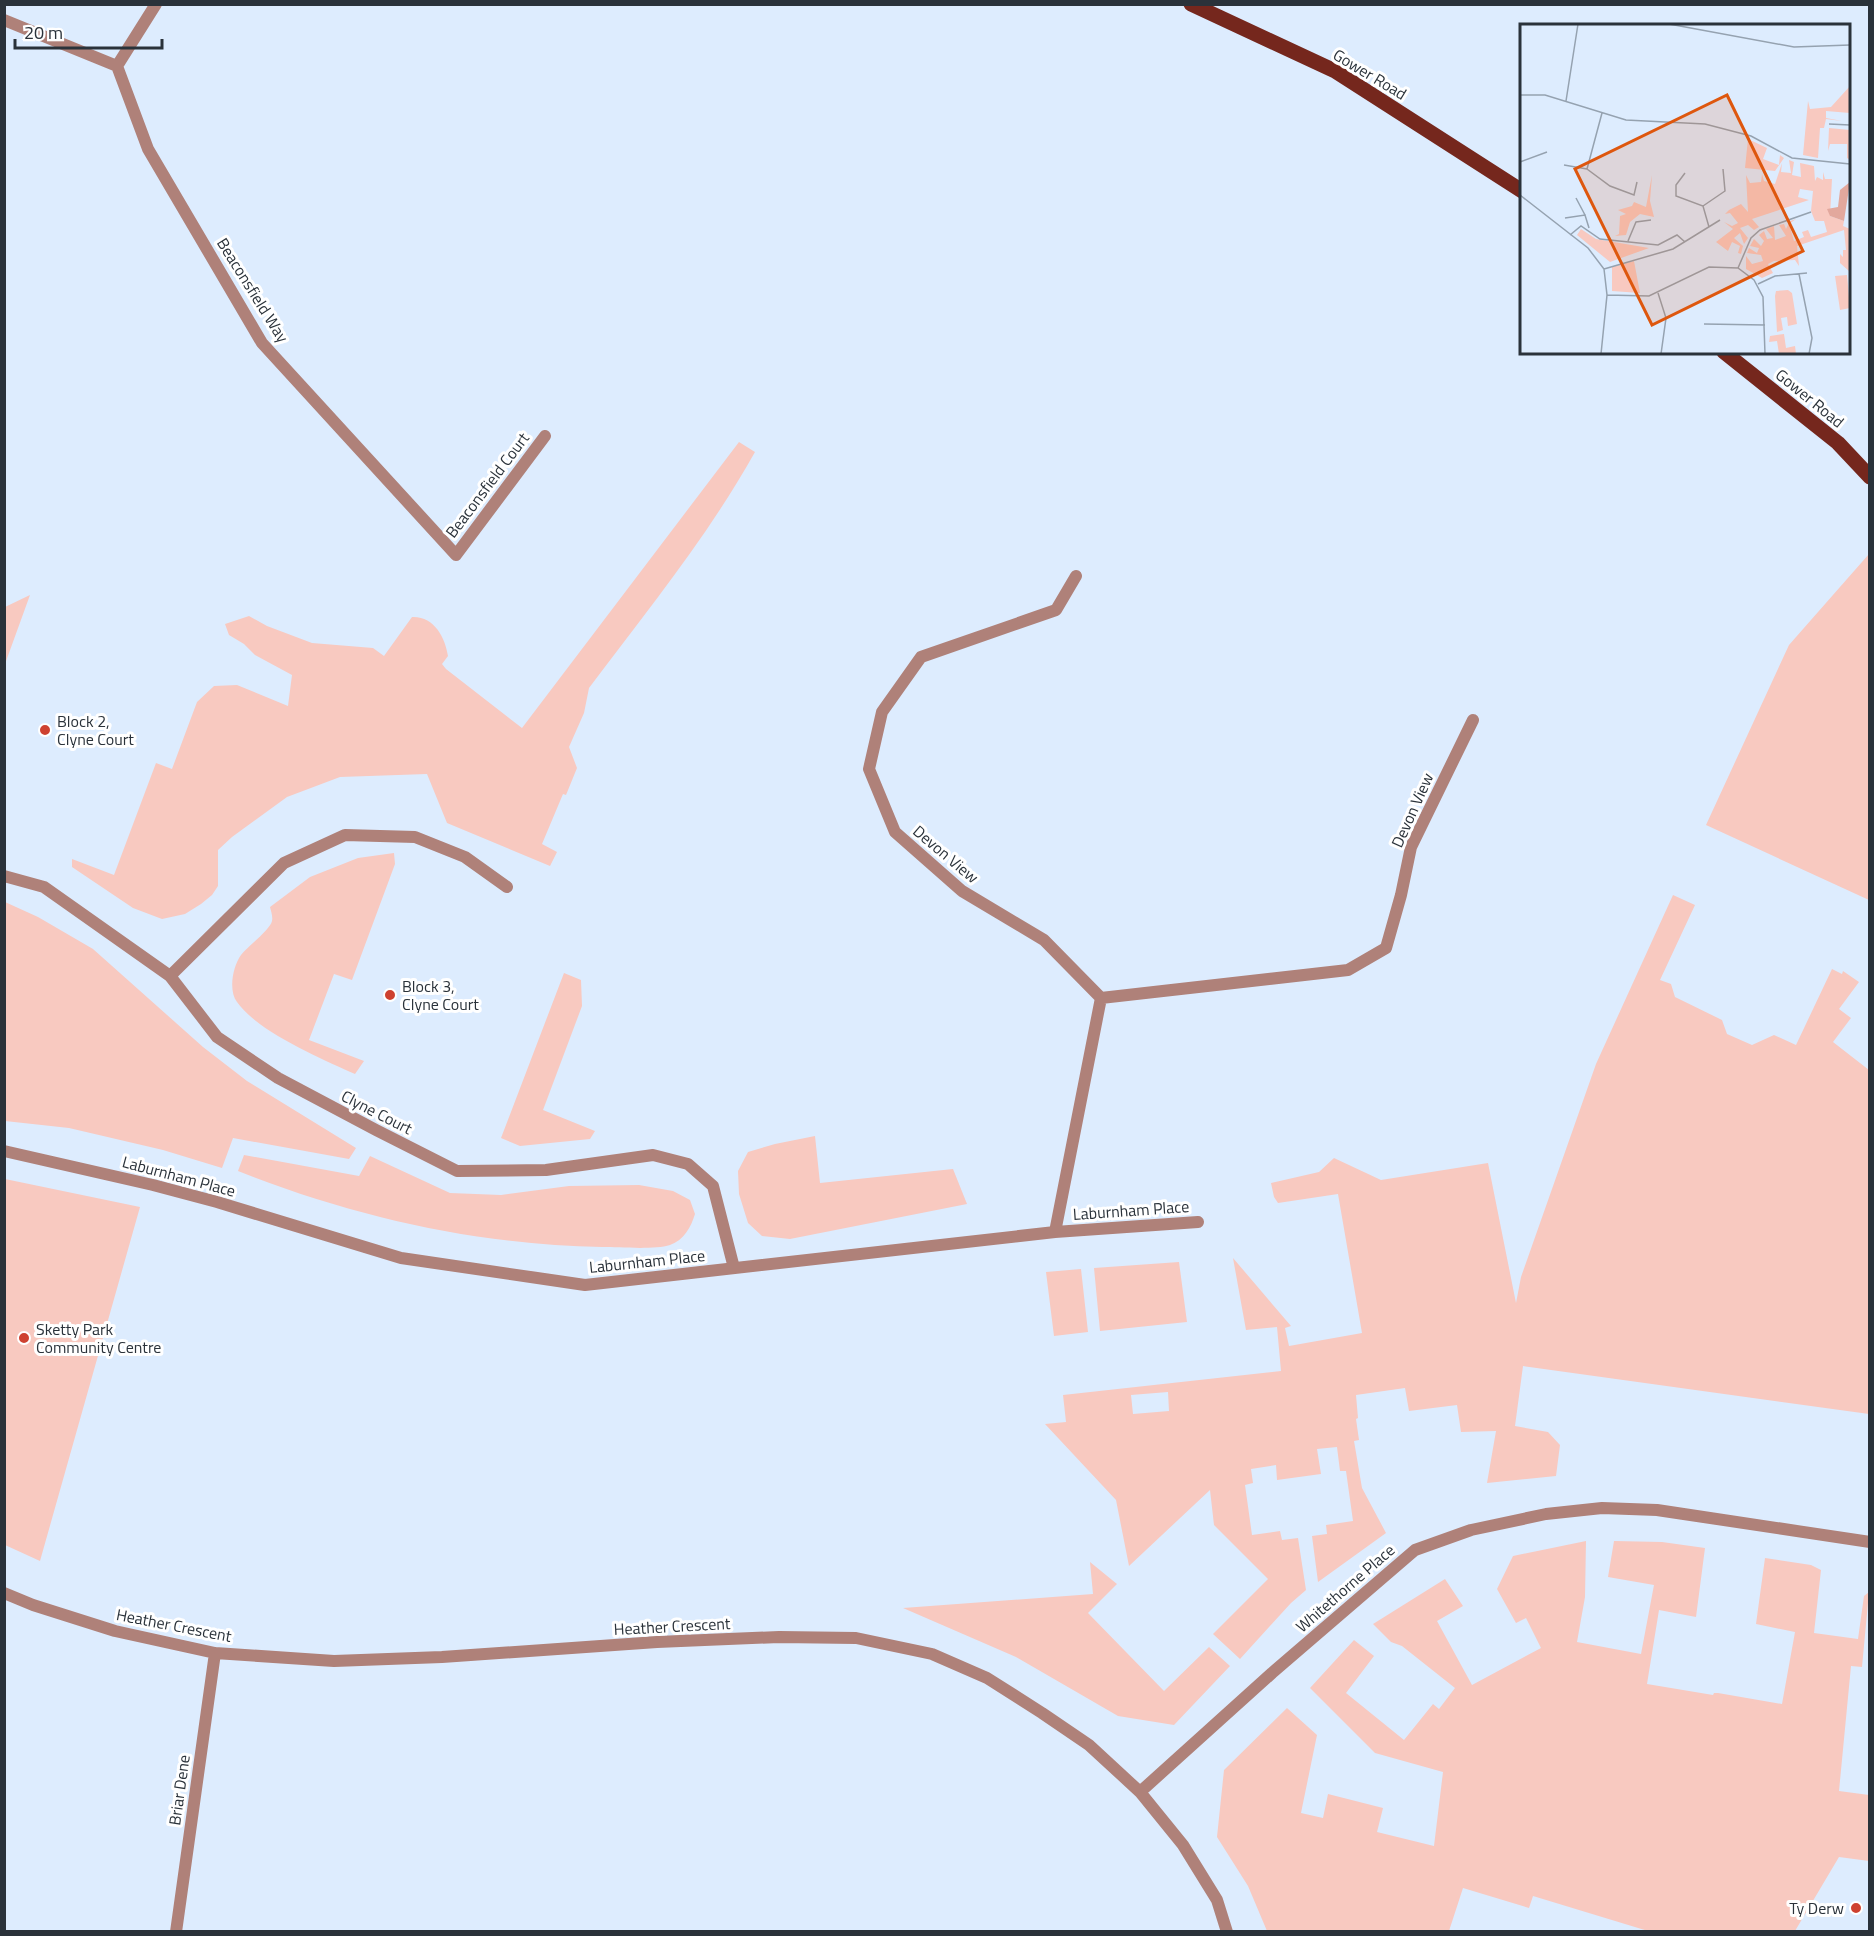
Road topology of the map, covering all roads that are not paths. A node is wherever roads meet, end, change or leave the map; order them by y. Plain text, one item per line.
1 (156, 4) edge
2 (1191, 4) edge
3 (4, 20) edge
4 (117, 66) junction
5 (1520, 190) edge
6 (1727, 354) edge
7 (545, 436) dead end
8 (1869, 477) edge
9 (456, 555) joint
10 (1076, 576) dead end
11 (1473, 720) dead end
12 (4, 876) edge
13 (507, 887) dead end
14 (170, 976) junction
15 (1101, 998) junction
16 (4, 1151) edge
17 (1198, 1222) dead end
18 (1055, 1232) junction
19 (734, 1268) junction
20 (1869, 1542) edge
21 (4, 1593) edge
22 (214, 1653) junction
23 (1140, 1792) junction
24 (176, 1932) edge
25 (1227, 1932) edge

1 - 4 street
2 - 5 main road, Gower Road
3 - 4 street
4 - 9 street, Beaconsfield Way
6 - 8 main road, Gower Road
7 - 9 street, Beaconsfield Court
10 - 15 street, Devon View
11 - 15 street, Devon View
12 - 14 street, Clyne Court
13 - 14 street
14 - 19 street, Clyne Court
15 - 18 street
16 - 19 street, Laburnham Place
17 - 18 street, Laburnham Place
18 - 19 street, Laburnham Place
20 - 23 street, Whitethorne Place
21 - 22 street, Heather Crescent
22 - 23 street, Heather Crescent
22 - 24 street, Briar Dene
23 - 25 street, Heather Crescent

